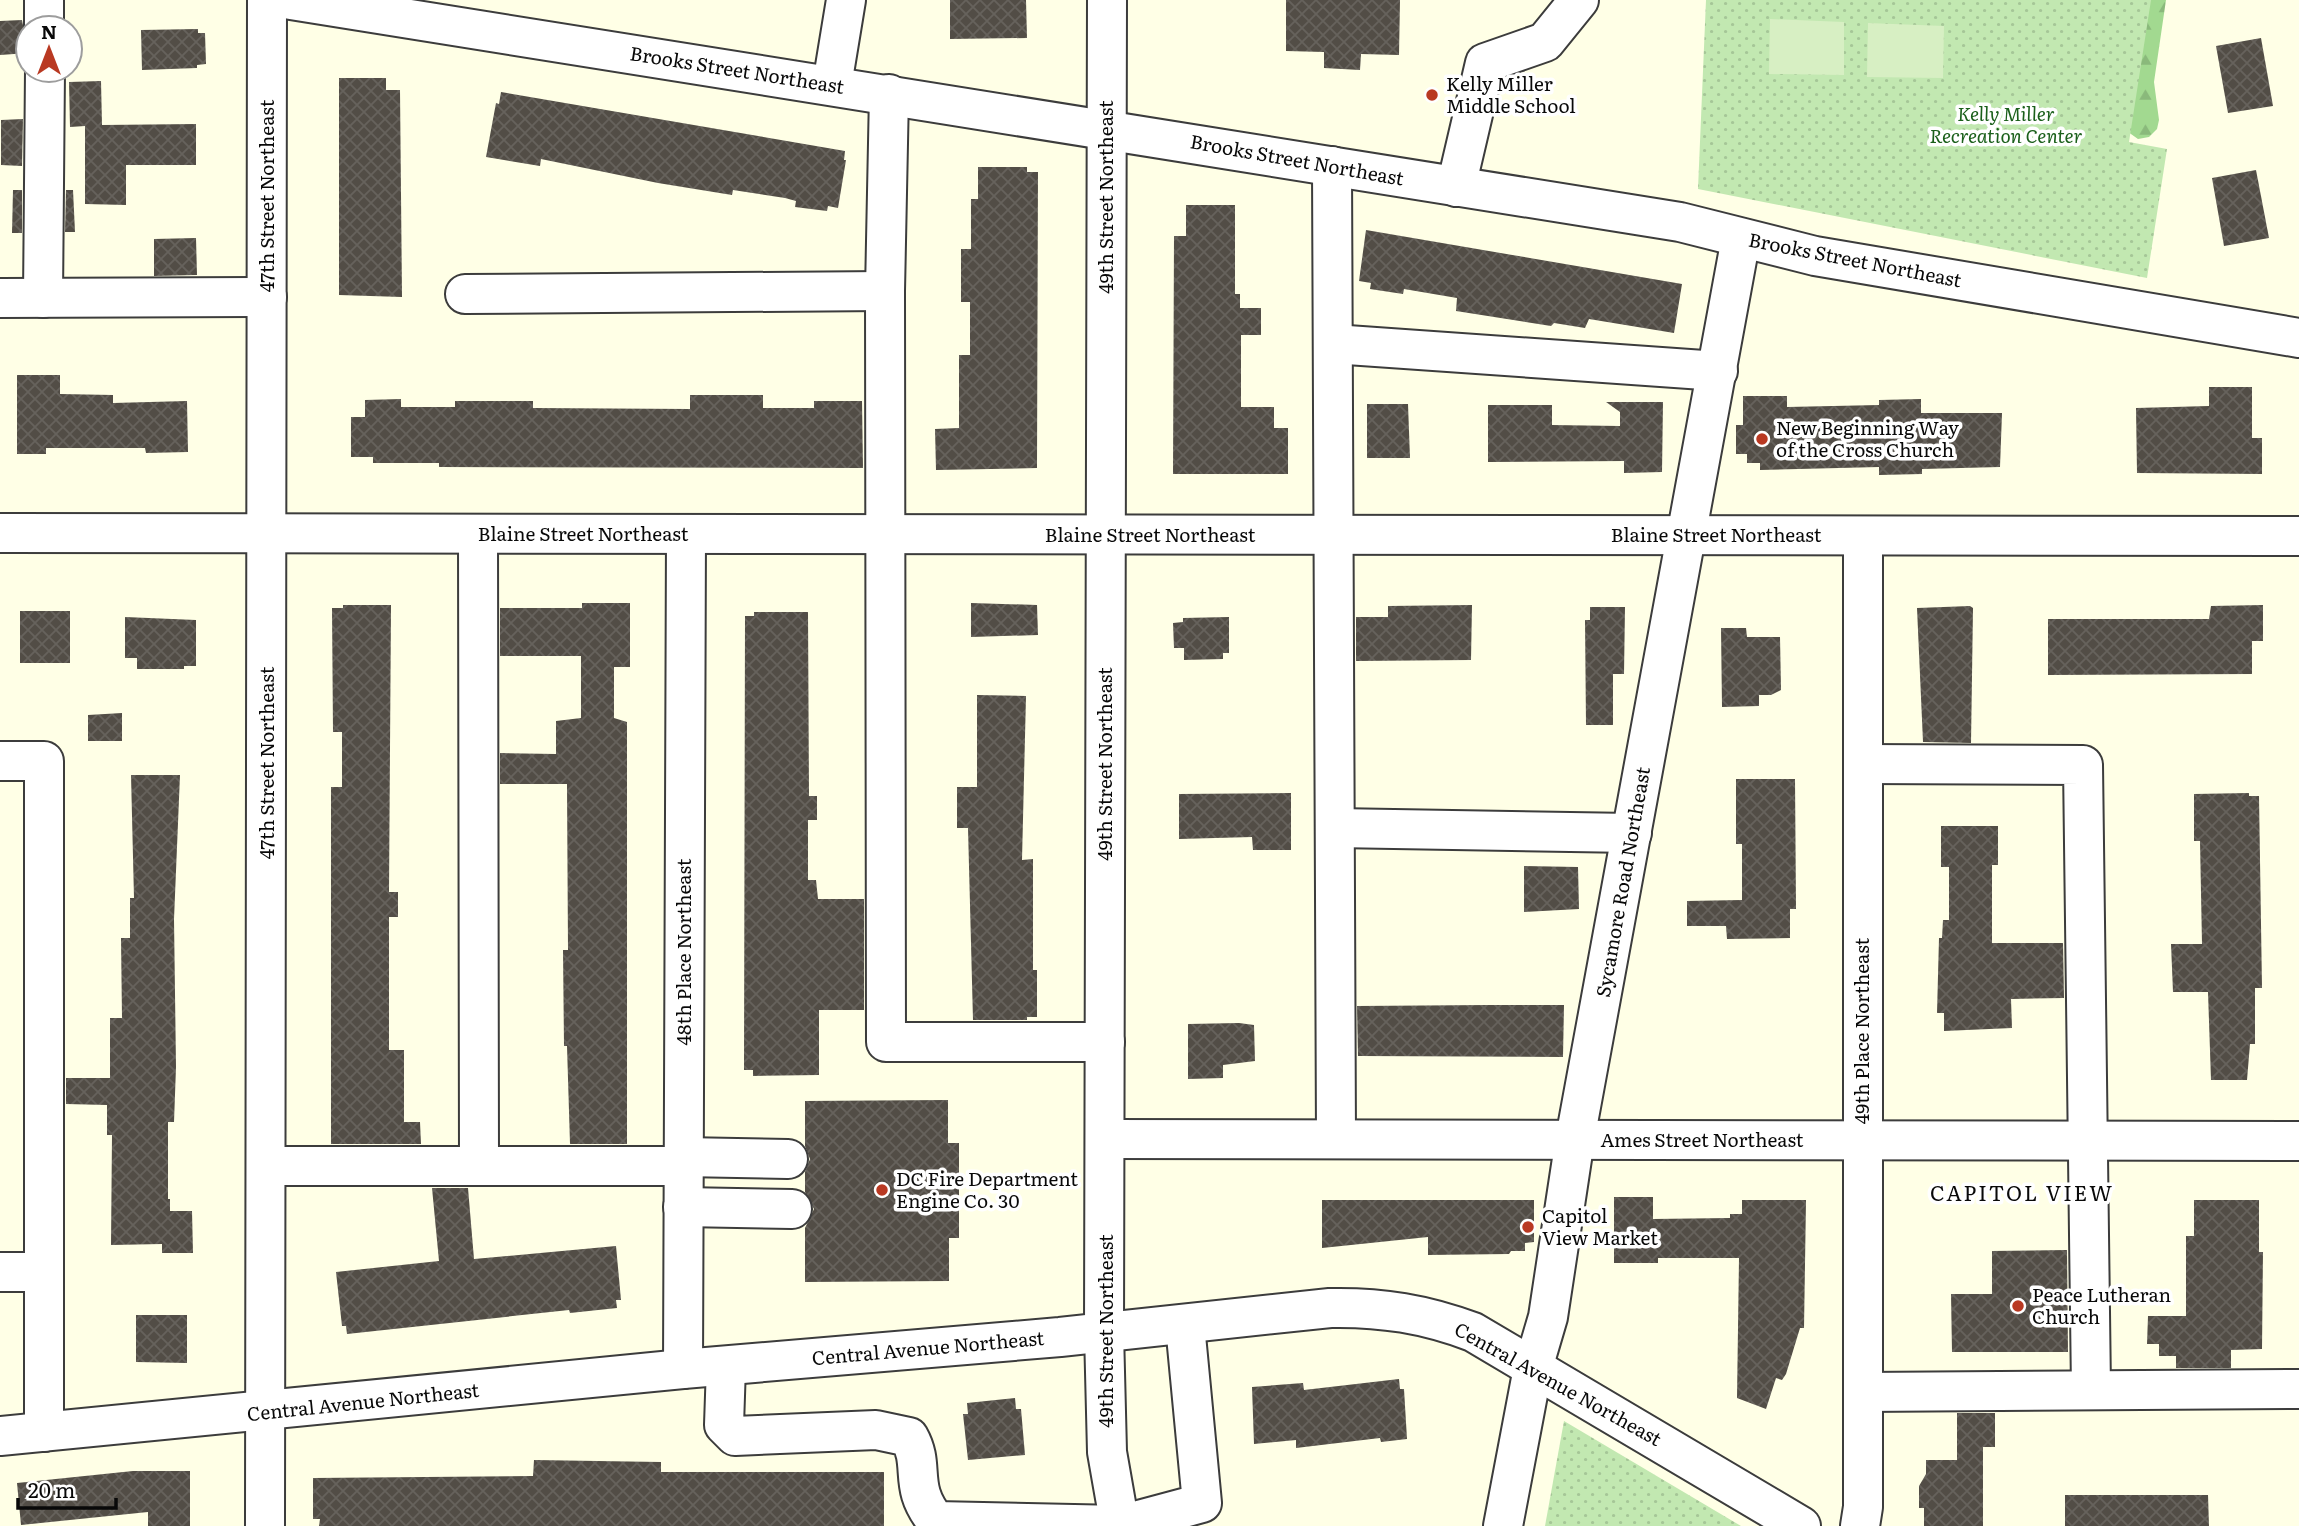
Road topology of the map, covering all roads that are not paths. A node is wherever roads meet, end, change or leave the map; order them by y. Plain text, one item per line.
1 (267, 0) edge
2 (291, 0) edge
3 (846, 0) edge
4 (1107, 0) edge
5 (1579, 0) edge
6 (478, 14) edge
7 (45, 84) edge
8 (832, 85) junction
9 (889, 94) junction
10 (1107, 129) junction
11 (1332, 166) junction
12 (1456, 187) junction
13 (1741, 238) junction
14 (885, 291) junction
15 (465, 294) dead end
16 (267, 297) junction
17 (0, 298) edge
18 (43, 298) junction
19 (2299, 338) edge
20 (1333, 344) junction
21 (1718, 371) junction
22 (0, 533) edge
23 (267, 534) junction
24 (478, 534) junction
25 (686, 534) junction
26 (886, 534) junction
27 (1106, 535) junction
28 (1335, 535) junction
29 (1687, 535) junction
30 (1863, 536) junction
31 (2299, 536) edge
32 (0, 761) edge
33 (1863, 764) junction
34 (1335, 828) junction
35 (1632, 833) junction
36 (1105, 1042) junction
37 (1105, 1139) junction
38 (1336, 1139) junction
39 (1575, 1139) junction
40 (1861, 1140) junction
41 (2089, 1140) junction
42 (2299, 1141) edge
43 (788, 1159) dead end
44 (683, 1161) junction
45 (479, 1165) junction
46 (267, 1166) junction
47 (683, 1207) junction
48 (792, 1209) dead end
49 (0, 1272) edge
50 (44, 1283) junction
51 (1185, 1325) junction
52 (1104, 1332) junction
53 (726, 1366) junction
54 (1533, 1368) junction
55 (682, 1369) junction
56 (2299, 1389) edge
57 (2091, 1390) junction
58 (1863, 1392) junction
59 (264, 1412) junction
60 (44, 1432) junction
61 (0, 1437) edge
62 (265, 1526) edge
63 (1120, 1526) edge
64 (1503, 1526) edge
65 (1801, 1526) edge
66 (1860, 1526) edge

1 - 16 street, 47th Street Northeast
2 - 6 street, Brooks Street Northeast
3 - 8 street
4 - 10 street, 49th Street Northeast
5 - 12 street
6 - 8 street, Brooks Street Northeast
7 - 18 street
8 - 9 street, Brooks Street Northeast
9 - 10 street, Brooks Street Northeast
9 - 14 street
10 - 11 street, Brooks Street Northeast
10 - 27 street, 49th Street Northeast
11 - 12 street, Brooks Street Northeast
11 - 20 street
12 - 13 street, Brooks Street Northeast
13 - 19 street, Brooks Street Northeast
13 - 21 street, Sycamore Road Northeast
14 - 15 street
14 - 26 street
16 - 18 street
16 - 23 street, 47th Street Northeast
17 - 18 street
20 - 21 street
20 - 28 street
21 - 29 street, Sycamore Road Northeast
22 - 23 street, Blaine Street Northeast
23 - 24 street, Blaine Street Northeast
23 - 46 street, 47th Street Northeast
24 - 25 street, Blaine Street Northeast
24 - 45 street
25 - 26 street, Blaine Street Northeast
25 - 44 street, 48th Place Northeast
26 - 27 street, Blaine Street Northeast
26 - 36 street
27 - 28 street, Blaine Street Northeast
27 - 36 street, 49th Street Northeast
28 - 29 street, Blaine Street Northeast
28 - 34 street
29 - 30 street, Blaine Street Northeast
29 - 35 street, Sycamore Road Northeast
30 - 31 street, Blaine Street Northeast
30 - 33 street, 49th Place Northeast
32 - 50 street
33 - 40 street, 49th Place Northeast
33 - 41 street
34 - 35 street
34 - 38 street
35 - 39 street, Sycamore Road Northeast
36 - 37 street, 49th Street Northeast
37 - 38 street, Ames Street Northeast
37 - 52 street, 49th Street Northeast
38 - 39 street, Ames Street Northeast
39 - 40 street, Ames Street Northeast
39 - 54 street, Sycamore Road Northeast
40 - 41 street, Ames Street Northeast
40 - 58 street, 49th Place Northeast
41 - 42 street, Ames Street Northeast
41 - 57 street
43 - 44 street
44 - 45 street
44 - 47 street, 48th Place Northeast
45 - 46 street
46 - 59 street, 47th Street Northeast
47 - 48 street
47 - 55 street, 48th Place Northeast
49 - 50 street
50 - 60 street
51 - 52 street, Central Avenue Northeast
51 - 54 street, Central Avenue Northeast
51 - 63 street
52 - 53 street, Central Avenue Northeast
52 - 63 street, 49th Street Northeast
53 - 55 street, Central Avenue Northeast
53 - 63 street
54 - 64 street, Sycamore Road Northeast
54 - 65 street, Central Avenue Northeast
55 - 59 street, Central Avenue Northeast
56 - 57 street
57 - 58 street
58 - 66 street, 49th Place Northeast
59 - 60 street, Central Avenue Northeast
59 - 62 street, 47th Street Northeast
60 - 61 street, Central Avenue Northeast

